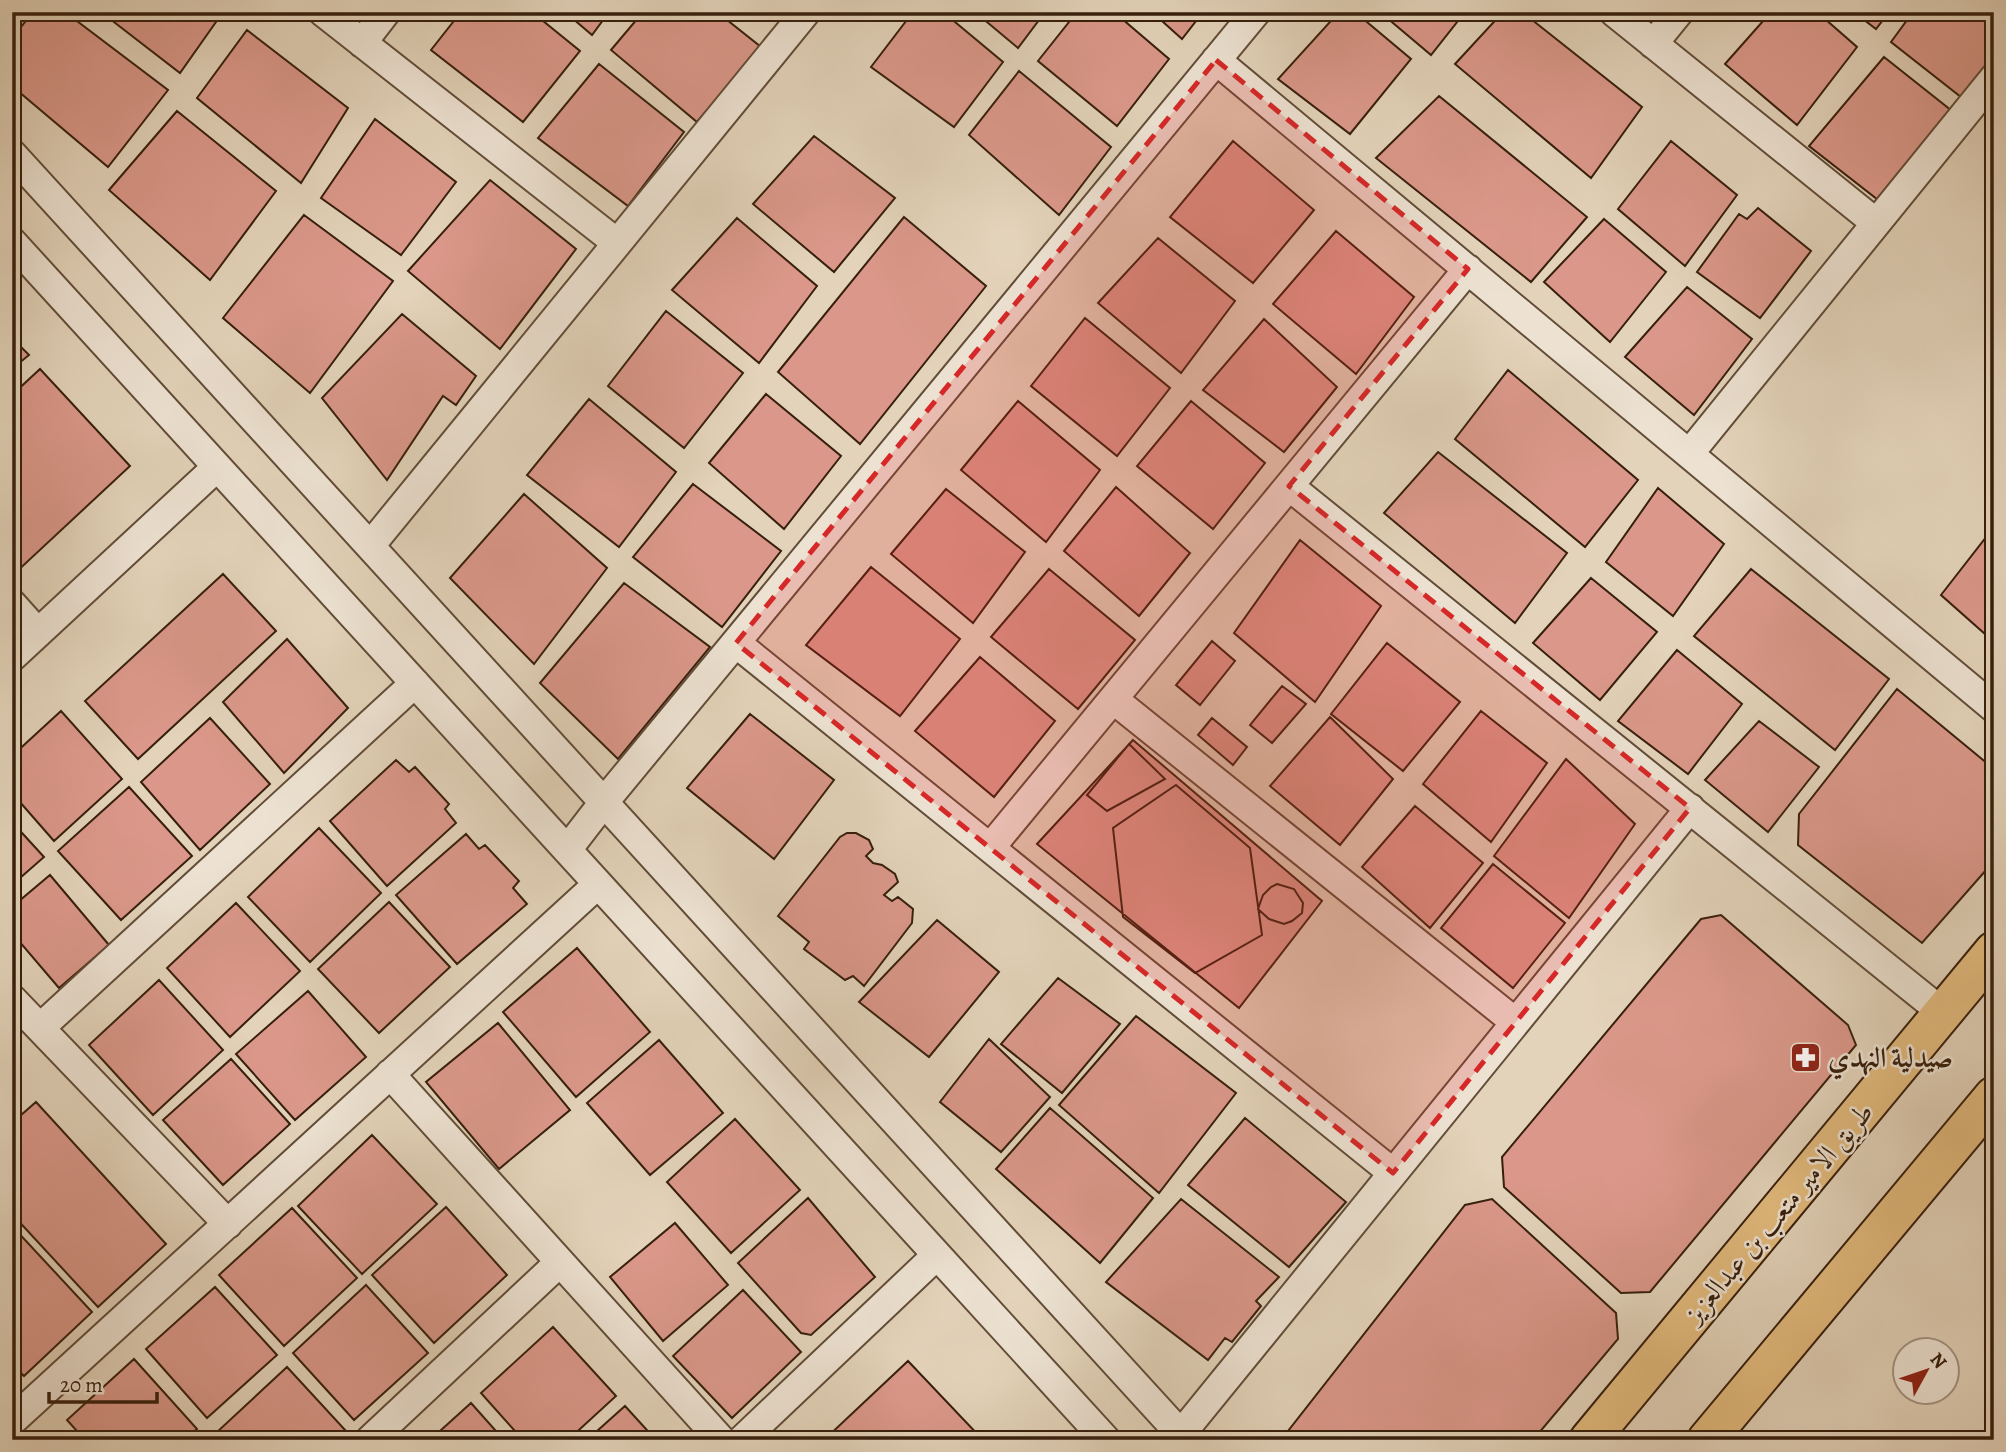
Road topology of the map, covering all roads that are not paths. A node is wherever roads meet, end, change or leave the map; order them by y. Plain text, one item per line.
1 (323, 12) edge
2 (386, 12) edge
3 (806, 12) edge
4 (1256, 12) edge
5 (1614, 12) edge
6 (1679, 12) edge
7 (362, 43) junction
8 (1653, 44) junction
9 (1216, 60) junction
10 (1994, 78) edge
11 (12, 154) edge
12 (1876, 223) junction
13 (12, 242) edge
14 (617, 243) junction
15 (1468, 269) junction
16 (1689, 454) junction
17 (217, 467) junction
18 (1289, 486) junction
19 (370, 546) junction
20 (12, 604) edge
21 (38, 633) junction
22 (736, 643) junction
23 (12, 657) edge
24 (415, 683) junction
25 (1113, 699) junction
26 (1994, 708) edge
27 (604, 802) junction
28 (1690, 808) junction
29 (990, 848) junction
30 (567, 850) junction
31 (598, 884) junction
32 (1994, 951) edge
33 (12, 999) edge
34 (1943, 1013) junction
35 (1515, 1023) junction
36 (40, 1028) junction
37 (390, 1074) junction
38 (1994, 1096) edge
39 (1393, 1173) junction
40 (228, 1224) junction
41 (937, 1255) junction
42 (560, 1262) junction
43 (12, 1424) edge
44 (1183, 1437) edge
45 (25, 1440) edge
46 (370, 1440) edge
47 (721, 1440) edge
48 (742, 1440) edge
49 (1106, 1440) edge
50 (1589, 1440) edge
51 (1707, 1440) edge

1 - 7 street
2 - 7 street
3 - 14 street
4 - 9 street
5 - 8 street
6 - 8 street
7 - 14 street
8 - 12 street
9 - 15 street
9 - 22 street
10 - 12 street
11 - 19 street
12 - 16 street
13 - 17 street
14 - 19 street
15 - 16 street
15 - 18 street
16 - 26 street
17 - 21 street
17 - 24 street
18 - 25 street
18 - 28 street
19 - 27 street
20 - 21 street
21 - 23 street
22 - 27 street
22 - 29 street
24 - 30 street
24 - 36 street
25 - 29 street
25 - 35 street
27 - 30 street
27 - 44 street
28 - 34 street
28 - 35 street
29 - 39 street
30 - 31 street
31 - 37 street
31 - 41 street
32 - 34 main road, طريق الامير متعب بن عبدالعزيز
33 - 36 street
34 - 50 main road, طريق الامير متعب بن عبدالعزيز
35 - 39 street
36 - 40 street
37 - 40 street
37 - 42 street
38 - 51 main road
39 - 44 street
40 - 43 street
41 - 48 street
41 - 49 street
42 - 46 street
42 - 47 street
43 - 45 street

